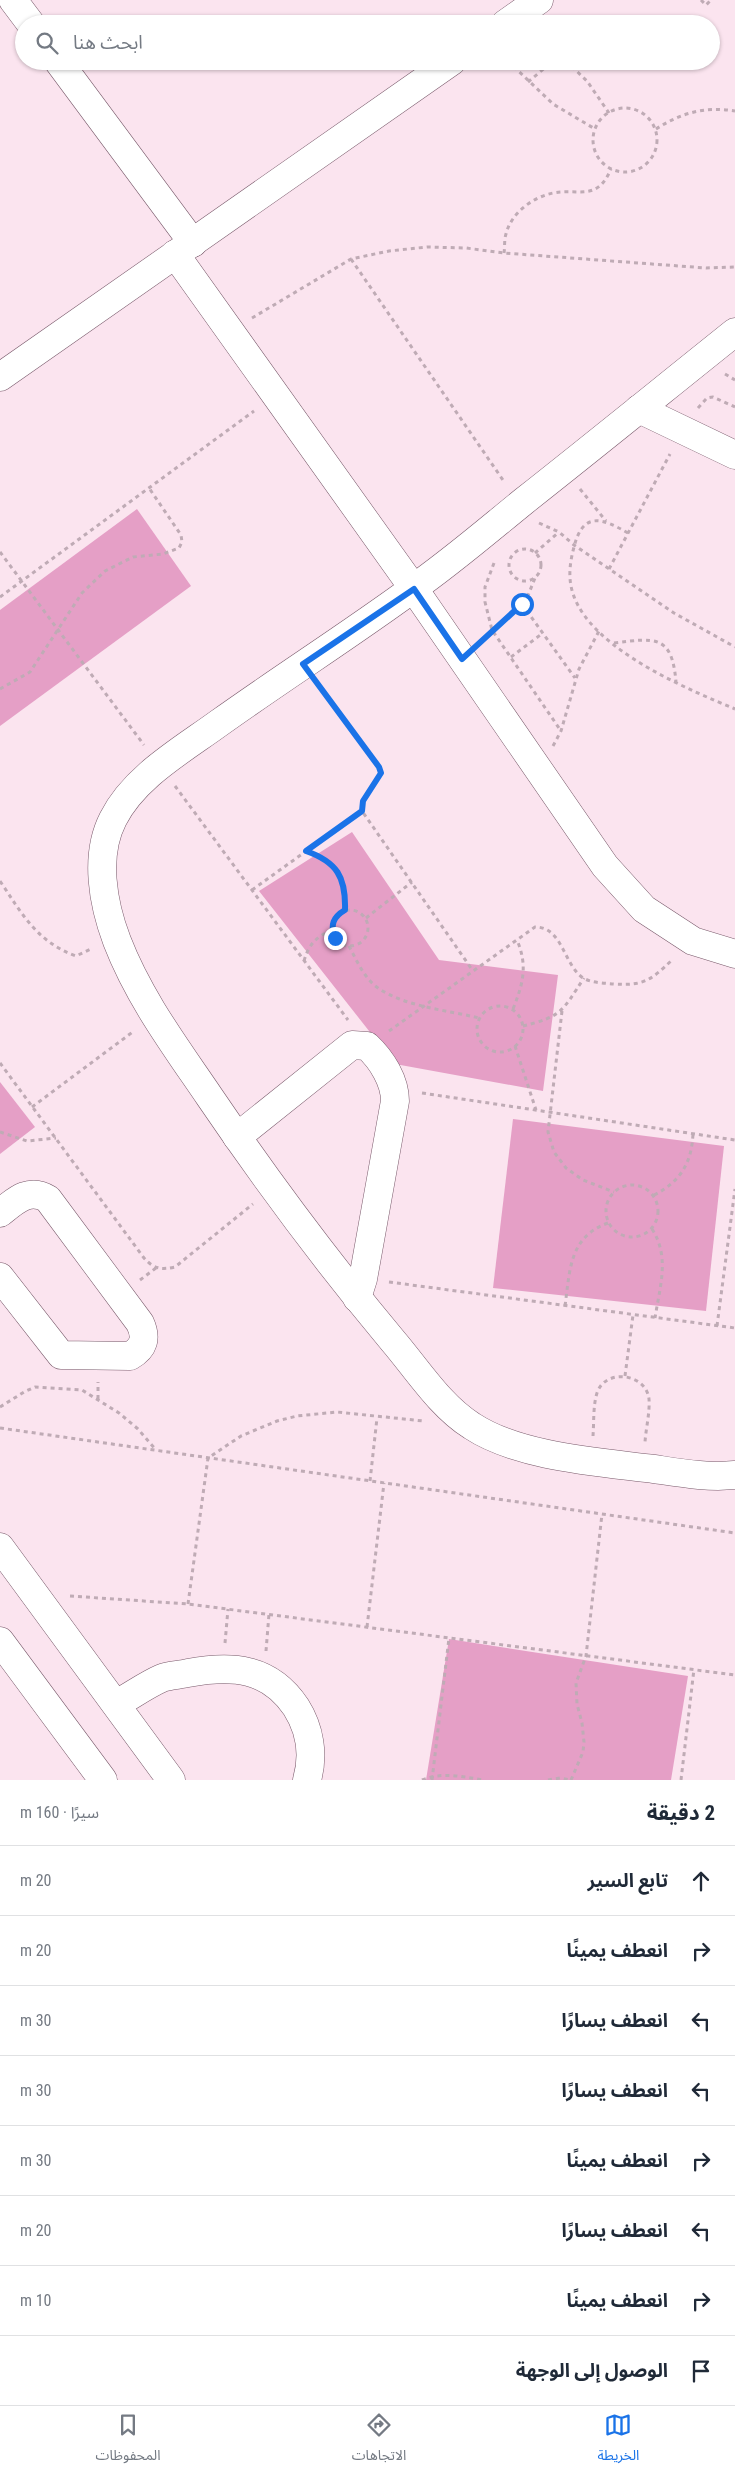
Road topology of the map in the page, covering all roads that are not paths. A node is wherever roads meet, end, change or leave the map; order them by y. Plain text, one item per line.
1 (13, 0) edge
2 (539, 0) edge
3 (24, 15) edge
4 (518, 15) edge
5 (64, 70) edge
6 (439, 70) edge
7 (184, 249) junction
8 (735, 332) edge
9 (0, 377) edge
10 (639, 409) junction
11 (735, 455) edge
12 (414, 589) junction
13 (735, 954) edge
14 (237, 1137) junction
15 (0, 1213) edge
16 (0, 1277) edge
17 (360, 1288) junction
18 (735, 1475) edge
19 (0, 1547) edge
20 (0, 1642) edge
21 (116, 1704) junction
22 (103, 1780) edge
23 (171, 1780) edge
24 (307, 1780) edge

1 - 3 street
2 - 4 street
5 - 7 street
6 - 7 street
7 - 9 street
7 - 12 street
8 - 10 street
10 - 11 street
10 - 12 street
12 - 13 street
12 - 14 street
14 - 17 street
14 - 17 street
15 - 16 street
17 - 18 street
19 - 21 street
20 - 22 street
21 - 23 street
21 - 24 street

